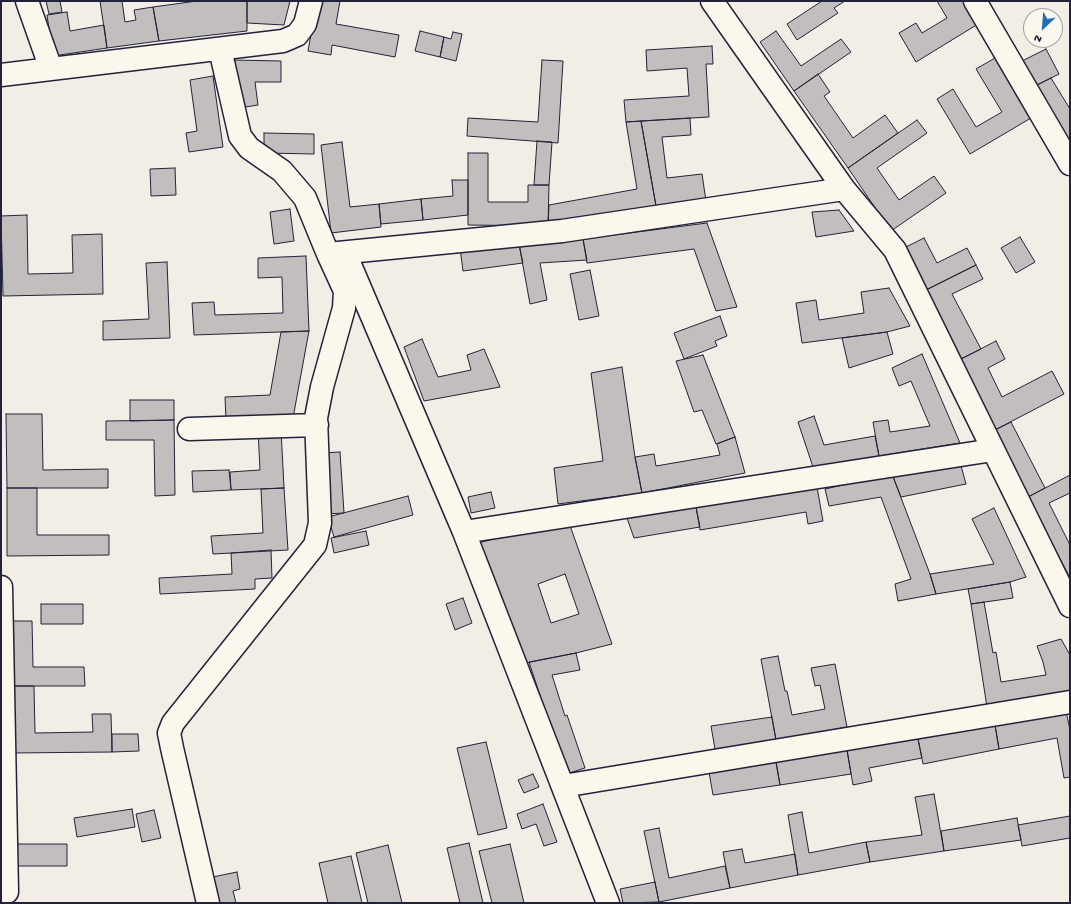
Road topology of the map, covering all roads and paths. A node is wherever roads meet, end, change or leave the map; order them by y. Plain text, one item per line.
1 (27, 1) edge
2 (310, 1) edge
3 (712, 1) edge
4 (974, 1) edge
5 (220, 49) junction
6 (51, 69) junction
7 (1, 75) edge
8 (1070, 164) edge
9 (844, 189) junction
10 (337, 254) junction
11 (317, 425) junction
12 (189, 429) dead end
13 (993, 450) junction
14 (464, 532) junction
15 (1, 587) edge
16 (1070, 606) edge
17 (1070, 702) edge
18 (563, 786) junction
19 (7, 892) dead end
20 (208, 903) edge
21 (608, 903) edge

1 - 6 street
2 - 5 street
3 - 9 street
4 - 8 street
5 - 6 street
5 - 10 street
6 - 7 street
9 - 10 street
9 - 13 street
10 - 11 street
10 - 14 street
11 - 12 street
11 - 20 street
13 - 14 street
13 - 16 street
14 - 18 street
15 - 19 street
17 - 18 street
18 - 21 street

